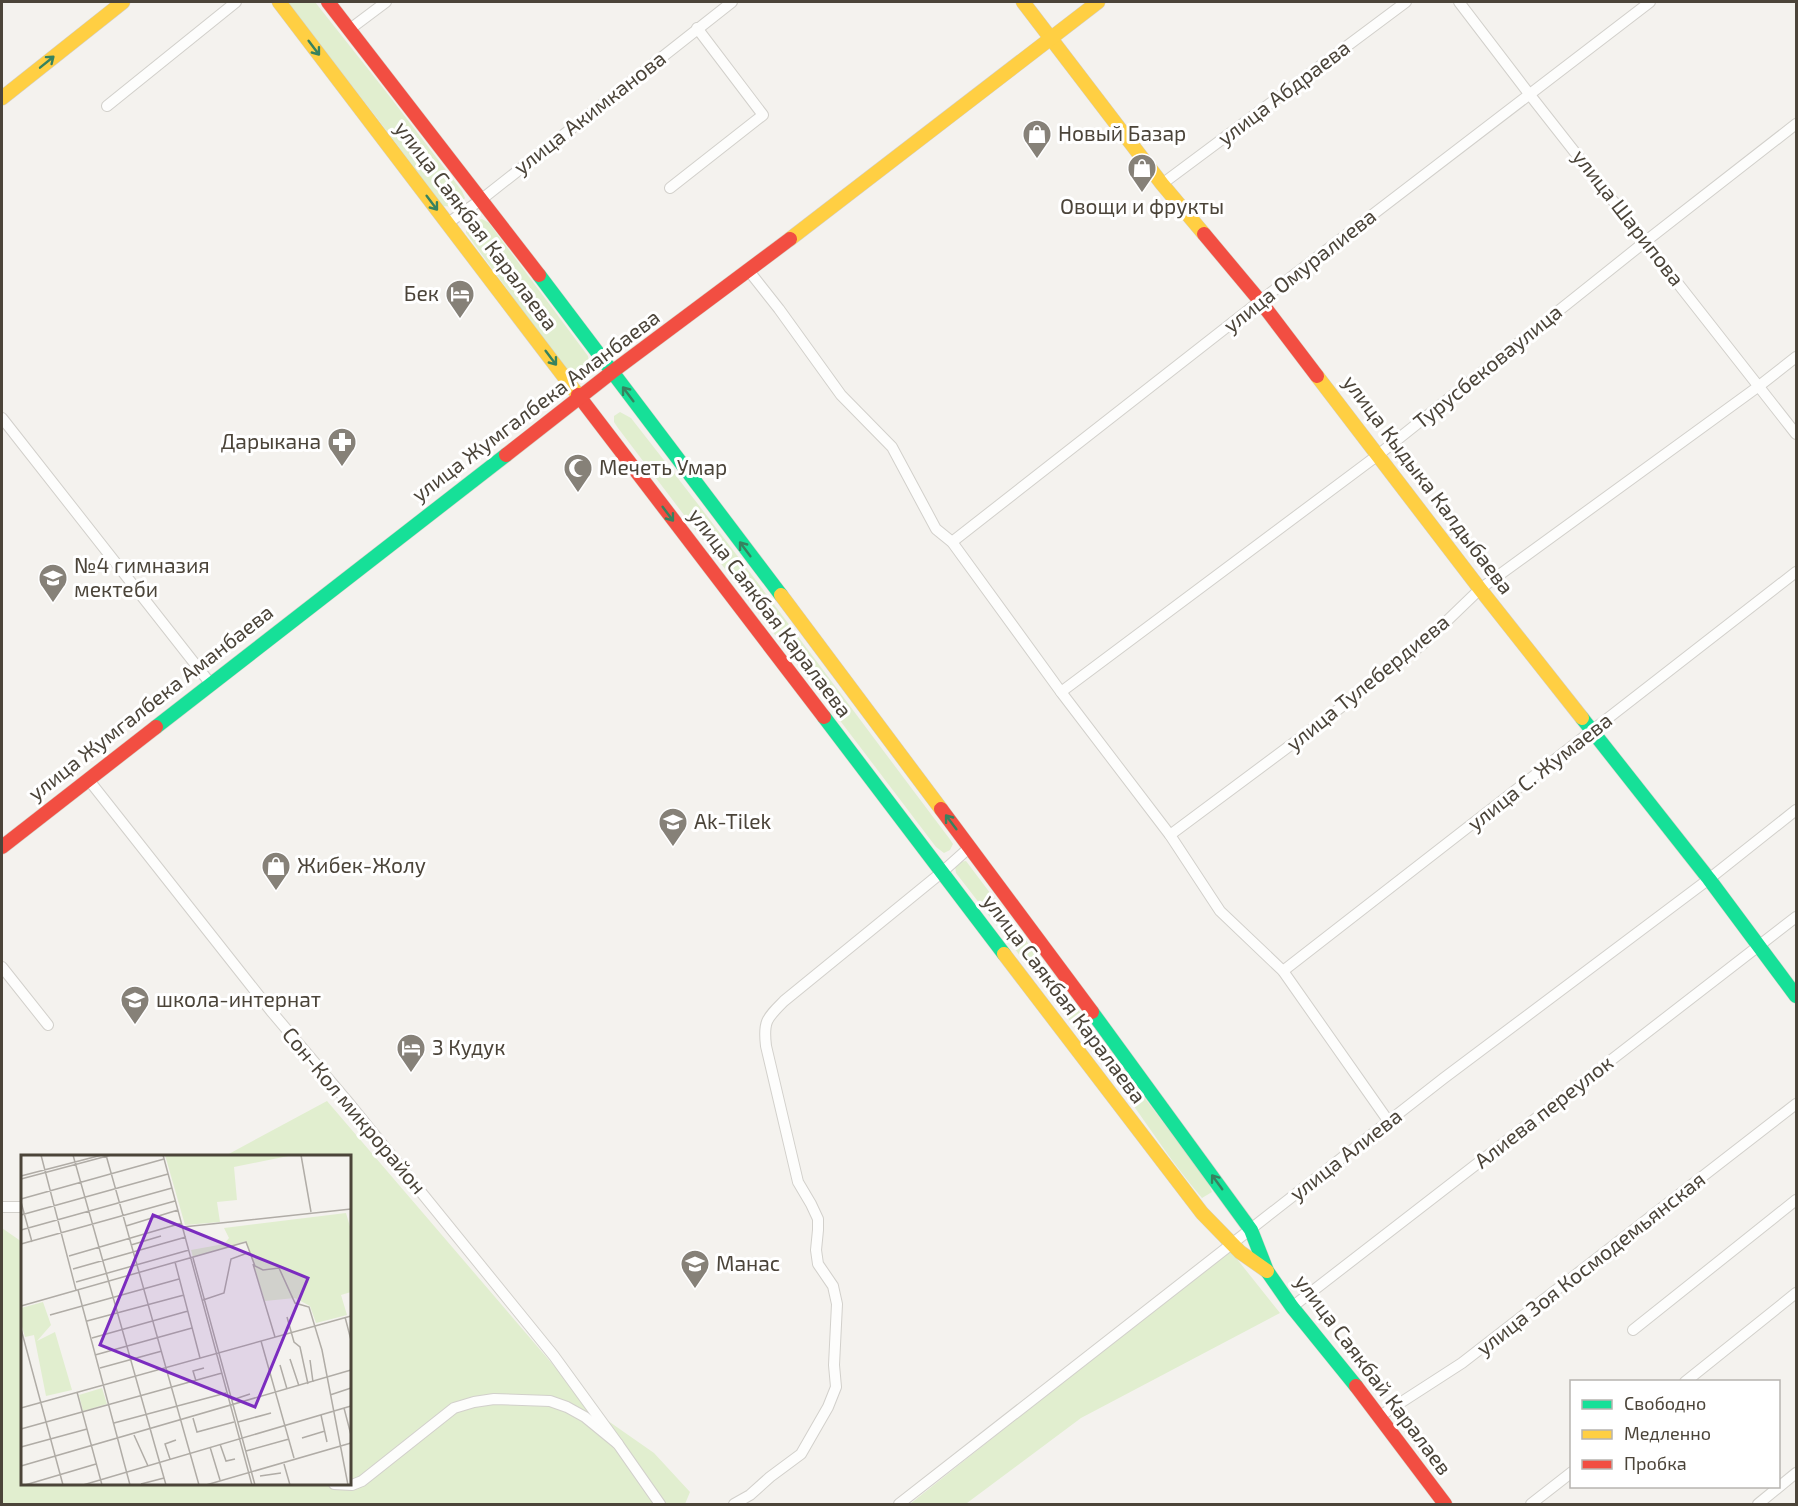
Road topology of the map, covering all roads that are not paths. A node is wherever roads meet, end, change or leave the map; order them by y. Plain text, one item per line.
1 (123, 2) edge
2 (236, 2) edge
3 (279, 2) edge
4 (328, 2) edge
5 (386, 2) edge
6 (732, 2) edge
7 (1023, 2) edge
8 (1098, 2) edge
9 (1406, 2) edge
10 (1460, 2) edge
11 (1650, 2) edge
12 (697, 28) junction
13 (350, 29) junction
14 (1052, 37) junction
15 (1530, 95) junction
16 (2, 98) edge
17 (108, 106) dead end
18 (1797, 124) edge
19 (1162, 184) junction
20 (670, 188) dead end
21 (482, 199) junction
22 (448, 223) junction
23 (1646, 241) junction
24 (749, 271) junction
25 (1260, 301) junction
26 (1797, 357) edge
27 (612, 372) junction
28 (1759, 386) junction
29 (579, 398) junction
30 (2, 418) edge
31 (1797, 434) edge
32 (1378, 455) junction
33 (952, 542) junction
34 (1797, 572) edge
35 (1480, 589) junction
36 (210, 683) junction
37 (1061, 692) junction
38 (1593, 731) junction
39 (88, 778) junction
40 (1797, 810) edge
41 (1170, 835) junction
42 (2, 847) edge
43 (970, 847) junction
44 (941, 873) junction
45 (1709, 879) junction
46 (1797, 917) edge
47 (1760, 946) junction
48 (2, 967) edge
49 (1283, 971) junction
50 (1797, 996) edge
51 (48, 1024) dead end
52 (1797, 1104) edge
53 (1389, 1122) junction
54 (1797, 1200) edge
55 (2, 1207) edge
56 (21, 1207) edge
57 (1251, 1230) junction
58 (1232, 1246) junction
59 (1267, 1271) junction
60 (1797, 1293) edge
61 (1292, 1307) junction
62 (1634, 1330) dead end
63 (1688, 1380) edge
64 (1380, 1416) junction
65 (618, 1444) junction
66 (1797, 1473) edge
67 (1570, 1474) edge
68 (351, 1485) edge
69 (1780, 1487) edge
70 (1778, 1488) edge
71 (660, 1504) edge
72 (734, 1504) edge
73 (899, 1504) edge
74 (1445, 1504) edge
75 (1531, 1504) edge
76 (1758, 1504) edge

16 -> 1 street
2 - 17 street
3 -> 22 street, улица Саякбая Каралаева
4 - 13 street, улица Саякбая Каралаева
5 - 13 street
6 - 12 street, улица Акимканова
7 - 14 street, улица Кыдыка Калдыбаева
8 - 14 street, улица Жумгалбека Аманбаева
9 - 19 street, улица Абдраева
10 - 15 street, улица Шарипова
11 - 15 street, улица Омуралиева
12 - 20 street
12 - 21 street, улица Акимканова
13 - 21 street, улица Саякбая Каралаева
14 - 19 street, улица Кыдыка Калдыбаева
14 - 24 street, улица Жумгалбека Аманбаева
15 - 23 street, улица Шарипова
15 - 25 street, улица Омуралиева
18 - 23 street, Турусбековаулица
19 - 25 street, улица Кыдыка Калдыбаева
21 - 22 street, улица Акимканова
21 - 27 street, улица Саякбая Каралаева
22 -> 29 street, улица Саякбая Каралаева
23 - 28 street, улица Шарипова
23 - 32 street, Турусбековаулица
24 - 27 street, улица Жумгалбека Аманбаева
24 - 33 street
25 - 32 street, улица Кыдыка Калдыбаева
25 - 33 street, улица Омуралиева
26 - 28 street, улица Тулебердиева
27 - 29 street, улица Жумгалбека Аманбаева
43 -> 27 street, улица Саякбая Каралаева
28 - 31 street, улица Шарипова
28 - 35 street, улица Тулебердиева
29 - 36 street, улица Жумгалбека Аманбаева
29 -> 44 street, улица Саякбая Каралаева
30 - 36 street
32 - 35 street, улица Кыдыка Калдыбаева
32 - 37 street, Турусбековаулица
33 - 37 street
34 - 38 street, улица С. Жумаева
35 - 38 street, улица Кыдыка Калдыбаева
35 - 41 street, улица Тулебердиева
36 - 39 street, улица Жумгалбека Аманбаева
37 - 41 street
38 - 45 street, улица Кыдыка Калдыбаева
38 - 49 street, улица С. Жумаева
39 - 42 street, улица Жумгалбека Аманбаева
39 - 65 street, Сон-Кол микрорайон
40 - 45 street, улица Алиева
41 - 49 street
43 - 44 street
57 -> 43 street, улица Саякбая Каралаева
44 - 58 street, улица Саякбая Каралаева
44 - 72 street
45 - 47 street, улица Кыдыка Калдыбаева
45 - 53 street, улица Алиева
46 - 47 street, Алиева переулок
47 - 50 street, улица Кыдыка Калдыбаева
47 - 61 street, Алиева переулок
48 - 51 street
49 - 53 street
52 - 64 street, улица Зоя Космодемьянская
53 - 57 street, улица Алиева
54 - 62 street
55 - 56 street
57 - 58 street, улица Алиева
57 - 59 street, улица Саякбай Каралаев
58 - 59 street, улица Саякбай Каралаев
58 - 73 street, улица Алиева
59 - 61 street, улица Саякбай Каралаев
60 - 63 street
61 - 64 street, улица Саякбай Каралаев
64 - 74 street, улица Саякбай Каралаев
65 - 68 street
65 - 71 street
66 - 69 street
67 - 75 street
70 - 76 street

